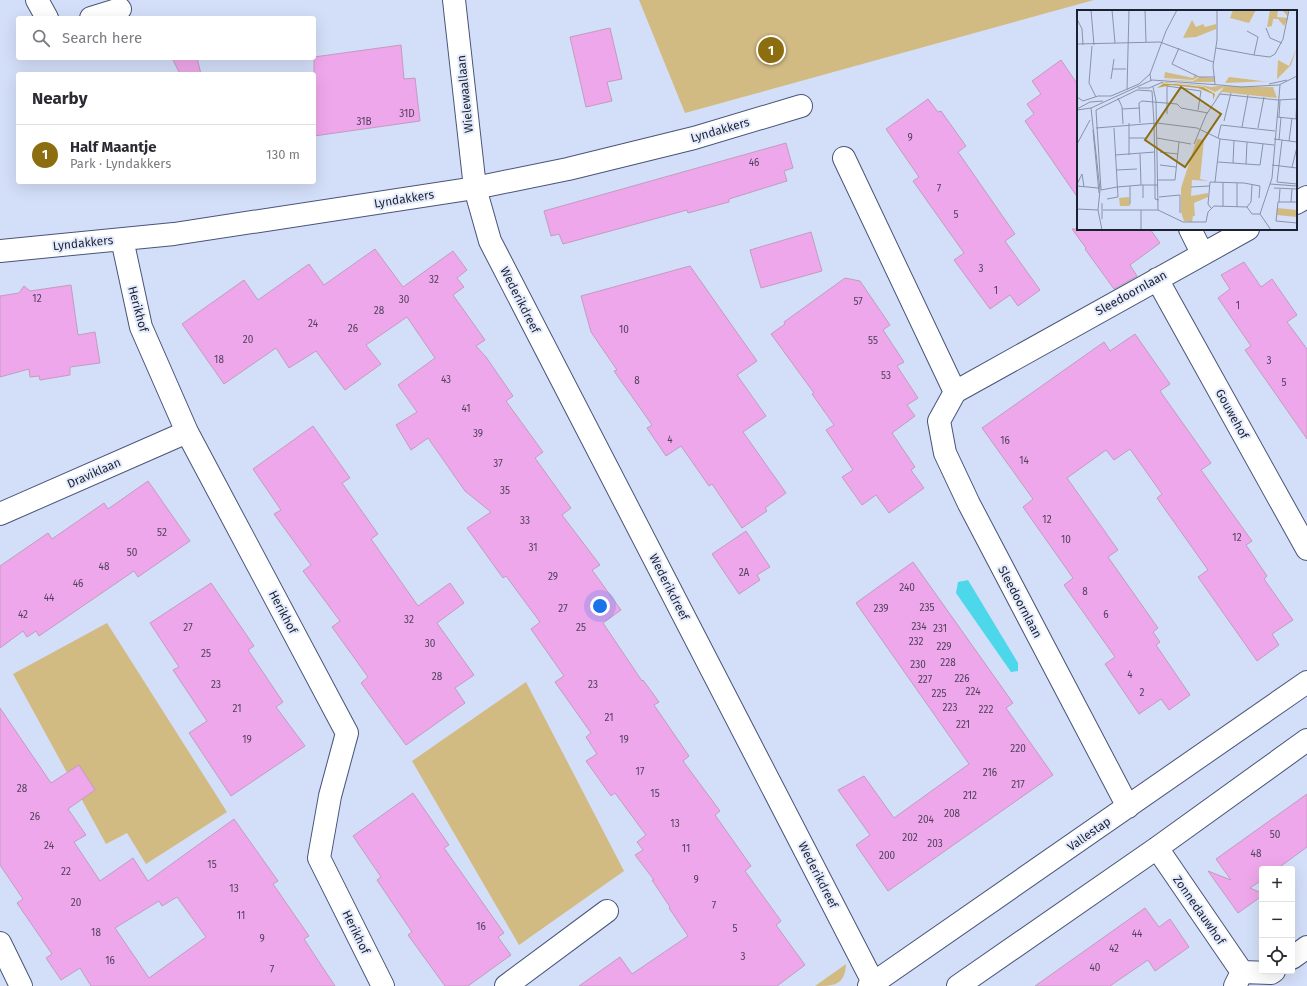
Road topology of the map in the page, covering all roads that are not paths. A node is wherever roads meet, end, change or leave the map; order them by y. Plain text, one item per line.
1 (37, 0) edge
2 (454, 0) edge
3 (120, 9) dead end
4 (46, 16) edge
5 (97, 16) edge
6 (801, 106) dead end
7 (844, 158) dead end
8 (475, 188) junction
9 (1307, 197) edge
10 (1297, 202) edge
11 (1190, 230) edge
12 (1246, 230) edge
13 (122, 239) junction
14 (0, 251) edge
15 (1202, 254) junction
16 (1157, 279) junction
17 (955, 392) junction
18 (187, 432) junction
19 (0, 514) edge
20 (1307, 549) edge
21 (1307, 682) edge
22 (1307, 740) edge
23 (1128, 807) junction
24 (1157, 848) junction
25 (607, 911) dead end
26 (0, 943) edge
27 (1307, 947) edge
28 (1295, 956) edge
29 (1266, 974) edge
30 (1239, 979) edge
31 (873, 985) edge
32 (21, 986) edge
33 (383, 986) edge
34 (506, 986) edge
35 (958, 986) edge

1 - 4 street
2 - 8 street, Wielewaallaan
3 - 5 street
6 - 8 street, Lyndakkers
7 - 17 street
8 - 13 street, Lyndakkers
8 - 31 street, Wederikdreef
9 - 10 street
11 - 15 street
12 - 15 street, Sleedoornlaan
13 - 14 street, Lyndakkers
13 - 18 street, Herikhof
15 - 16 street, Sleedoornlaan
16 - 17 street, Sleedoornlaan
16 - 20 street, Gouwehof
17 - 23 street, Sleedoornlaan
18 - 19 street, Draviklaan
18 - 33 street, Herikhof
21 - 23 street, Vallestap
22 - 24 street
23 - 31 street, Vallestap
24 - 30 street, Zonnedauwhof
24 - 35 street
25 - 34 street
26 - 32 street
27 - 28 street
29 - 30 street

